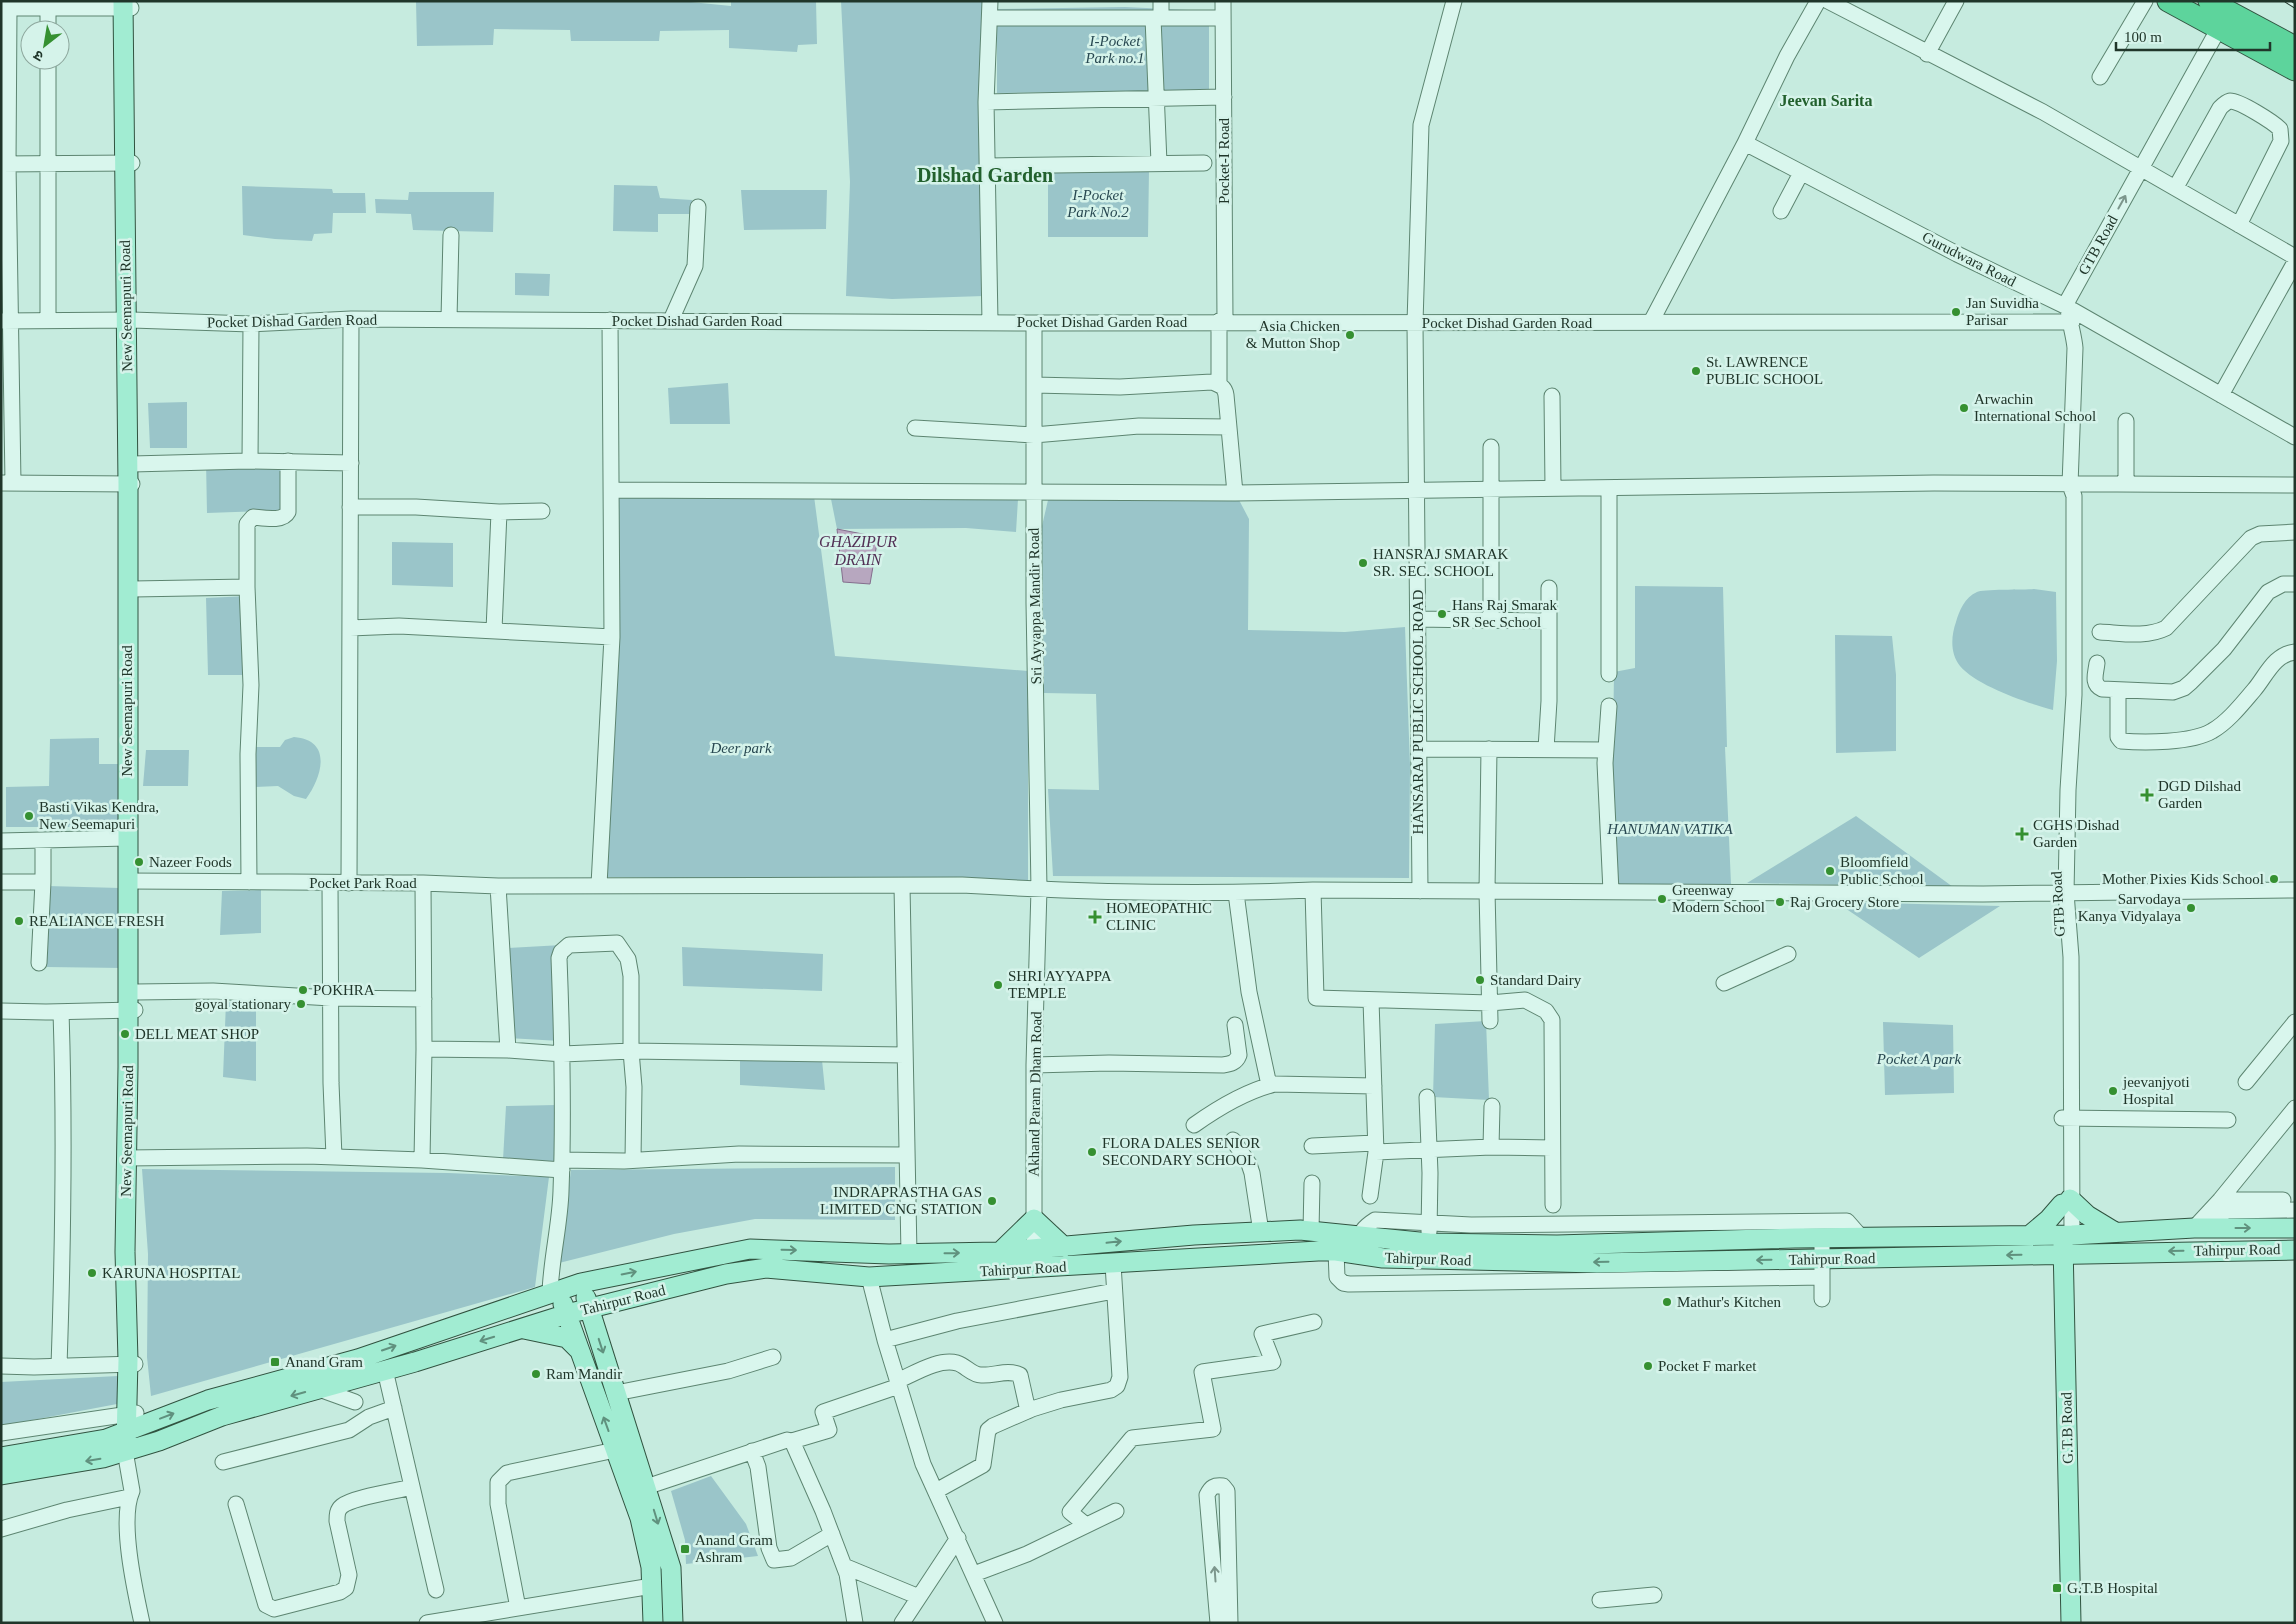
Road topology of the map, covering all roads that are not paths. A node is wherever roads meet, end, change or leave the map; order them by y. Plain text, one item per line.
1 (990, 1) edge
2 (1160, 1) edge
3 (1223, 1) edge
4 (1454, 1) edge
5 (1818, 1) edge
6 (1828, 1) edge
7 (1956, 1) edge
8 (2145, 1) edge
9 (2168, 1) edge
10 (2209, 1) edge
11 (48, 5) edge
12 (127, 5) edge
13 (5, 8) edge
14 (990, 18) junction
15 (1157, 18) junction
16 (1223, 18) junction
17 (48, 20) edge
18 (2219, 28) junction
19 (2295, 47) edge
20 (1927, 54) junction
21 (48, 70) edge
22 (2295, 70) edge
23 (2100, 77) dead end
24 (1224, 97) junction
25 (1156, 100) junction
26 (986, 102) junction
27 (1745, 143) junction
28 (1204, 162) dead end
29 (128, 163) junction
30 (1158, 163) junction
31 (5, 164) edge
32 (48, 164) junction
33 (989, 166) junction
34 (2140, 168) junction
35 (1801, 173) junction
36 (2176, 187) junction
37 (698, 207) dead end
38 (1781, 211) dead end
39 (2239, 225) junction
40 (451, 235) dead end
41 (2295, 257) edge
42 (2295, 262) edge
43 (2069, 314) junction
44 (351, 319) junction
45 (449, 319) junction
46 (128, 320) junction
47 (610, 320) junction
48 (671, 320) junction
49 (6, 321) edge
50 (48, 321) junction
51 (990, 322) junction
52 (1222, 322) junction
53 (1651, 322) junction
54 (1034, 323) junction
55 (1415, 323) junction
56 (252, 324) junction
57 (1219, 384) junction
58 (1034, 385) junction
59 (1552, 396) dead end
60 (2222, 396) junction
61 (2126, 421) dead end
62 (1229, 427) junction
63 (915, 428) dead end
64 (1034, 435) junction
65 (2295, 437) edge
66 (1490, 447) dead end
67 (288, 461) junction
68 (250, 462) junction
69 (350, 463) junction
70 (132, 464) junction
71 (7, 483) edge
72 (2126, 483) junction
73 (130, 484) junction
74 (2070, 484) junction
75 (2295, 485) edge
76 (1553, 488) junction
77 (1610, 489) junction
78 (611, 490) junction
79 (1491, 490) junction
80 (1034, 492) junction
81 (1416, 492) junction
82 (1235, 493) junction
83 (350, 507) junction
84 (542, 511) dead end
85 (499, 512) junction
86 (2295, 532) edge
87 (2295, 584) edge
88 (247, 587) junction
89 (1549, 588) dead end
90 (133, 589) junction
91 (1418, 619) junction
92 (1491, 620) junction
93 (1549, 621) junction
94 (350, 628) junction
95 (494, 630) junction
96 (2100, 632) dead end
97 (612, 637) junction
98 (2295, 652) edge
99 (2097, 663) dead end
100 (1609, 674) dead end
101 (2118, 690) junction
102 (1609, 706) dead end
103 (1546, 748) junction
104 (1419, 749) junction
105 (1489, 749) junction
106 (1606, 750) junction
107 (127, 838) junction
108 (43, 840) junction
109 (1, 841) edge
110 (131, 881) junction
111 (1, 882) edge
112 (43, 882) junction
113 (249, 882) junction
114 (330, 883) junction
115 (349, 883) junction
116 (423, 883) junction
117 (599, 885) junction
118 (498, 886) junction
119 (902, 886) junction
120 (1039, 889) junction
121 (1313, 890) junction
122 (2295, 890) edge
123 (1420, 891) junction
124 (1487, 891) junction
125 (1611, 892) junction
126 (1236, 893) junction
127 (2061, 893) junction
128 (1788, 954) dead end
129 (39, 963) dead end
130 (1724, 982) dead end
131 (331, 998) junction
132 (424, 999) junction
133 (1371, 1000) junction
134 (1490, 1003) junction
135 (133, 1004) junction
136 (1, 1011) edge
137 (61, 1012) junction
138 (1490, 1021) dead end
139 (2295, 1022) edge
140 (1235, 1025) dead end
141 (424, 1049) junction
142 (508, 1050) junction
143 (631, 1051) junction
144 (563, 1054) junction
145 (905, 1055) junction
146 (1034, 1065) junction
147 (2246, 1082) dead end
148 (1269, 1085) junction
149 (1374, 1086) junction
150 (1427, 1097) dead end
151 (1492, 1106) dead end
152 (2295, 1108) edge
153 (2067, 1118) junction
154 (2228, 1120) dead end
155 (1194, 1125) dead end
156 (1233, 1140) dead end
157 (1312, 1146) dead end
158 (1491, 1147) junction
159 (1376, 1148) junction
160 (1552, 1148) junction
161 (1429, 1149) junction
162 (907, 1155) junction
163 (334, 1157) junction
164 (130, 1158) junction
165 (422, 1160) junction
166 (633, 1160) junction
167 (562, 1165) junction
168 (1312, 1184) dead end
169 (1370, 1196) dead end
170 (2220, 1200) junction
171 (2295, 1200) edge
172 (2066, 1201) junction
173 (1553, 1205) dead end
174 (2295, 1210) edge
175 (1034, 1219) junction
176 (1430, 1223) junction
177 (2194, 1228) junction
178 (2213, 1228) junction
179 (2295, 1228) edge
180 (1784, 1230) junction
181 (1310, 1231) junction
182 (1262, 1232) junction
183 (2115, 1232) junction
184 (2030, 1234) junction
185 (2067, 1234) junction
186 (1822, 1237) junction
187 (1860, 1237) junction
188 (1429, 1243) junction
189 (1360, 1246) junction
190 (1064, 1247) junction
191 (1034, 1249) junction
192 (2295, 1250) edge
193 (1336, 1251) junction
194 (1000, 1252) junction
195 (1648, 1252) junction
196 (909, 1254) junction
197 (2068, 1255) junction
198 (1113, 1264) junction
199 (1034, 1268) junction
200 (1822, 1268) junction
201 (869, 1277) junction
202 (581, 1282) junction
203 (1114, 1291) junction
204 (554, 1292) junction
205 (1822, 1299) dead end
206 (590, 1309) junction
207 (567, 1314) junction
208 (1314, 1322) dead end
209 (520, 1329) junction
210 (885, 1340) junction
211 (578, 1349) junction
212 (772, 1357) dead end
213 (132, 1364) junction
214 (1, 1366) edge
215 (59, 1366) junction
216 (385, 1370) junction
217 (898, 1384) junction
218 (319, 1388) junction
219 (616, 1393) junction
220 (355, 1402) dead end
221 (394, 1408) junction
222 (1028, 1411) junction
223 (132, 1421) junction
224 (1, 1433) edge
225 (792, 1441) junction
226 (131, 1450) junction
227 (616, 1450) junction
228 (752, 1451) junction
229 (1, 1456) edge
230 (223, 1462) dead end
231 (1, 1475) edge
232 (646, 1486) junction
233 (412, 1487) junction
234 (936, 1491) junction
235 (129, 1497) junction
236 (236, 1504) dead end
237 (1116, 1511) dead end
238 (1086, 1525) junction
239 (1, 1529) edge
240 (832, 1534) junction
241 (958, 1538) junction
242 (844, 1566) junction
243 (974, 1574) junction
244 (652, 1586) junction
245 (436, 1590) dead end
246 (1654, 1595) dead end
247 (919, 1597) junction
248 (1600, 1600) dead end
249 (518, 1608) junction
250 (142, 1623) edge
251 (427, 1623) edge
252 (653, 1623) edge
253 (674, 1623) edge
254 (855, 1623) edge
255 (902, 1623) edge
256 (995, 1623) edge
257 (1218, 1623) edge
258 (1230, 1623) edge
259 (2071, 1623) edge
260 (2080, 1623) edge

1 - 14 street
2 - 15 street
3 - 16 street, Pocket-I Road
4 - 55 street, HANSARAJ PUBLIC SCHOOL ROAD
5 - 27 street
6 - 20 street
7 - 20 street
8 - 23 street
9 - 18 highway
10 - 19 highway
11 - 12 street
11 - 13 street
11 - 17 street
12 - 29 main road, New Seemapuri Road
13 - 31 street
14 - 15 street
14 - 26 street
15 - 16 street
15 - 25 street
16 - 24 street, Pocket-I Road
18 - 22 highway
18 - 34 street, GTB Road
20 - 34 street
21 - 32 street
24 - 25 street
24 - 52 street, Pocket-I Road
25 - 26 street
25 - 30 street
26 - 33 street
27 - 35 street, Gurudwara Road
27 - 53 street
28 - 30 street
29 - 32 street
29 - 46 main road, New Seemapuri Road
30 - 33 street
31 - 32 street
31 - 49 street
32 - 50 street
33 - 51 street
34 - 36 street
43 -> 34 street, GTB Road
35 - 38 street
35 - 43 street, Gurudwara Road
36 - 39 street
36 - 39 street
37 - 48 street
39 - 41 street
40 - 45 street
42 - 60 street
43 - 53 street, Pocket Dishad Garden Road
43 - 60 street, Gurudwara Road
43 - 74 street, GTB Road
44 - 45 street, Pocket Dishad Garden Road
44 - 56 street, Pocket Dishad Garden Road
44 - 69 street
45 - 47 street, Pocket Dishad Garden Road
46 - 50 street
46 - 56 street, Pocket Dishad Garden Road
46 - 70 main road, New Seemapuri Road
46 - 73 main road, New Seemapuri Road
47 - 48 street, Pocket Dishad Garden Road
47 - 78 street
48 - 51 street, Pocket Dishad Garden Road
49 - 50 street
49 - 71 street
51 - 54 street, Pocket Dishad Garden Road
52 - 54 street, Pocket Dishad Garden Road
52 - 55 street, Pocket Dishad Garden Road
52 - 57 street, Pocket-I Road
53 - 55 street, Pocket Dishad Garden Road
54 - 58 street, Sri Ayyappa Mandir Road
55 - 81 street, HANSARAJ PUBLIC SCHOOL ROAD
56 - 68 street
57 - 58 street
57 - 62 street, Pocket-I Road
58 - 64 street, Sri Ayyappa Mandir Road
59 - 76 street
60 - 65 street, Gurudwara Road
61 - 72 street
62 - 64 street
62 - 82 street, Pocket-I Road
63 - 64 street
64 - 80 street, Sri Ayyappa Mandir Road
66 - 79 street
67 - 68 street
67 - 69 street
67 - 88 street
68 - 70 street
69 - 83 street
70 - 73 main road, New Seemapuri Road
71 - 73 street
72 - 74 street
72 - 75 street
73 - 90 main road, New Seemapuri Road
73 - 107 main road, New Seemapuri Road
74 - 77 street
74 - 127 street, GTB Road
76 - 77 street
76 - 79 street
77 - 100 street
78 - 80 street
78 - 97 street
79 - 81 street
79 - 92 street
80 - 82 street
80 - 120 street, Sri Ayyappa Mandir Road
81 - 82 street
81 - 91 street, HANSARAJ PUBLIC SCHOOL ROAD
83 - 85 street
83 - 94 street
84 - 85 street
85 - 95 street
86 - 96 street
87 - 101 street
88 - 90 street
88 - 113 street
89 - 93 street
90 - 110 main road, New Seemapuri Road
91 - 92 street
91 - 104 street, HANSARAJ PUBLIC SCHOOL ROAD
92 - 93 street
93 - 103 street
94 - 95 street
94 - 115 street
95 - 97 street
97 - 117 street
98 - 101 street
99 - 101 street
102 - 106 street
103 - 105 street
103 - 106 street
104 - 105 street
104 - 123 street, HANSARAJ PUBLIC SCHOOL ROAD
105 - 124 street
106 - 125 street
107 - 108 street
107 - 110 main road, New Seemapuri Road
108 - 109 street
108 - 112 street
110 - 113 street, Pocket Park Road
110 - 135 main road, New Seemapuri Road
111 - 112 street
112 - 129 street
113 - 114 street, Pocket Park Road
114 - 115 street, Pocket Park Road
114 - 131 street
115 - 116 street, Pocket Park Road
116 - 118 street, Pocket Park Road
116 - 132 street
117 - 118 street, Pocket Park Road
117 - 119 street, Pocket Park Road
118 - 142 street
119 - 120 street, Pocket Park Road
119 - 145 street
120 - 126 street, Pocket Park Road
120 - 146 street, Akhand Param Dham Road
121 - 123 street, Pocket Park Road
121 - 126 street, Pocket Park Road
121 - 133 street
122 - 127 street, Pocket Park Road
123 - 124 street, Pocket Park Road
124 - 125 street, Pocket Park Road
124 - 134 street
125 - 127 street, Pocket Park Road
126 - 148 street
127 - 153 street, GTB Road
128 - 130 street
131 - 132 street
131 - 135 street
131 - 163 street
132 - 141 street
133 - 134 street
133 - 149 street
134 - 138 street
134 - 160 street
135 - 137 street
135 - 164 main road, New Seemapuri Road
136 - 137 street
137 - 215 street
139 - 147 street
140 - 146 street
141 - 142 street
141 - 165 street
142 - 144 street
143 - 144 street
143 - 144 street
143 - 145 street
143 - 166 street
144 - 167 street
145 - 162 street
146 - 175 street, Akhand Param Dham Road
148 - 149 street
148 - 155 street
149 - 159 street
150 - 161 street
151 - 158 street
152 - 170 street
153 - 154 street
153 - 172 street, GTB Road
156 - 182 street
157 - 159 street
158 - 160 street
158 - 161 street
159 - 161 street
159 - 169 street
160 - 173 street
161 - 176 street
162 - 166 street
162 - 196 street
163 - 164 street
163 - 165 street
164 - 213 main road, New Seemapuri Road
165 - 167 street
166 - 167 street
167 - 204 street
168 - 181 street
170 - 171 street
170 - 177 street
172 - 183 main road
172 - 184 main road
172 - 185 street, GTB Road
174 - 178 street
175 - 190 main road
175 - 191 street, Akhand Param Dham Road
175 - 194 main road
176 - 180 street
176 - 188 street
176 - 189 street
177 - 178 main road, Tahirpur Road
177 - 183 main road, Tahirpur Road
178 -> 179 main road, Tahirpur Road
180 - 186 main road, Tahirpur Road
180 - 187 street
180 - 195 main road, Tahirpur Road
181 - 182 main road, Tahirpur Road
181 - 189 main road, Tahirpur Road
190 -> 182 main road, Tahirpur Road
183 - 185 main road, Tahirpur Road
184 - 185 main road, Tahirpur Road
184 - 187 main road, Tahirpur Road
185 - 197 main road, G.T.B Road
186 - 187 main road, Tahirpur Road
186 - 200 street
188 - 189 main road, Tahirpur Road
188 - 195 main road, Tahirpur Road
189 - 193 main road, Tahirpur Road
195 -> 189 main road, Tahirpur Road
190 - 191 main road, Tahirpur Road
191 - 194 main road, Tahirpur Road
191 - 199 street, Akhand Param Dham Road
192 -> 197 main road, Tahirpur Road
193 - 198 main road, Tahirpur Road
193 - 200 street
196 -> 194 main road, Tahirpur Road
200 -> 195 main road, Tahirpur Road
202 -> 196 main road, Tahirpur Road
197 -> 200 main road, Tahirpur Road
197 - 259 main road, G.T.B Road
197 - 260 main road, G.T.B Road
198 - 199 main road, Tahirpur Road
198 - 203 street
199 - 201 main road, Tahirpur Road
200 - 205 street
201 - 206 main road, Tahirpur Road
201 - 210 street
202 - 204 main road, Tahirpur Road
202 - 206 main road
203 - 210 street
203 - 222 street
204 - 207 main road
223 -> 204 main road, Tahirpur Road
206 - 207 main road, Tahirpur Road
206 -> 219 main road
207 - 209 main road, Tahirpur Road
207 - 211 main road
208 - 238 street
209 - 211 main road
209 -> 216 main road, Tahirpur Road
210 - 217 street
227 -> 211 main road
212 - 219 street
213 - 215 street
213 - 223 main road, New Seemapuri Road
214 - 215 street
216 - 218 main road, Tahirpur Road
216 - 221 street
217 - 222 street
217 - 225 street
217 - 234 street
218 - 220 street
218 -> 226 main road, Tahirpur Road
219 - 232 main road
221 - 230 street
221 - 233 street
222 - 234 street
223 - 224 street
223 - 226 main road, New Seemapuri Road
223 - 229 main road, Tahirpur Road
225 - 228 street
225 - 240 street
226 -> 231 main road, Tahirpur Road
226 - 235 street
227 - 244 main road
227 - 249 street
228 - 232 street
228 - 240 street
232 -> 253 main road
233 - 236 street
233 - 245 street
234 - 241 street
235 - 239 street
235 - 250 street
237 - 238 street
238 - 243 street
240 - 242 street
241 - 243 street
241 - 247 street
242 - 247 street
242 - 254 street
243 - 256 street
244 - 249 street
244 - 252 main road
246 - 248 street
247 - 255 street
249 - 251 street
257 -> 258 street

